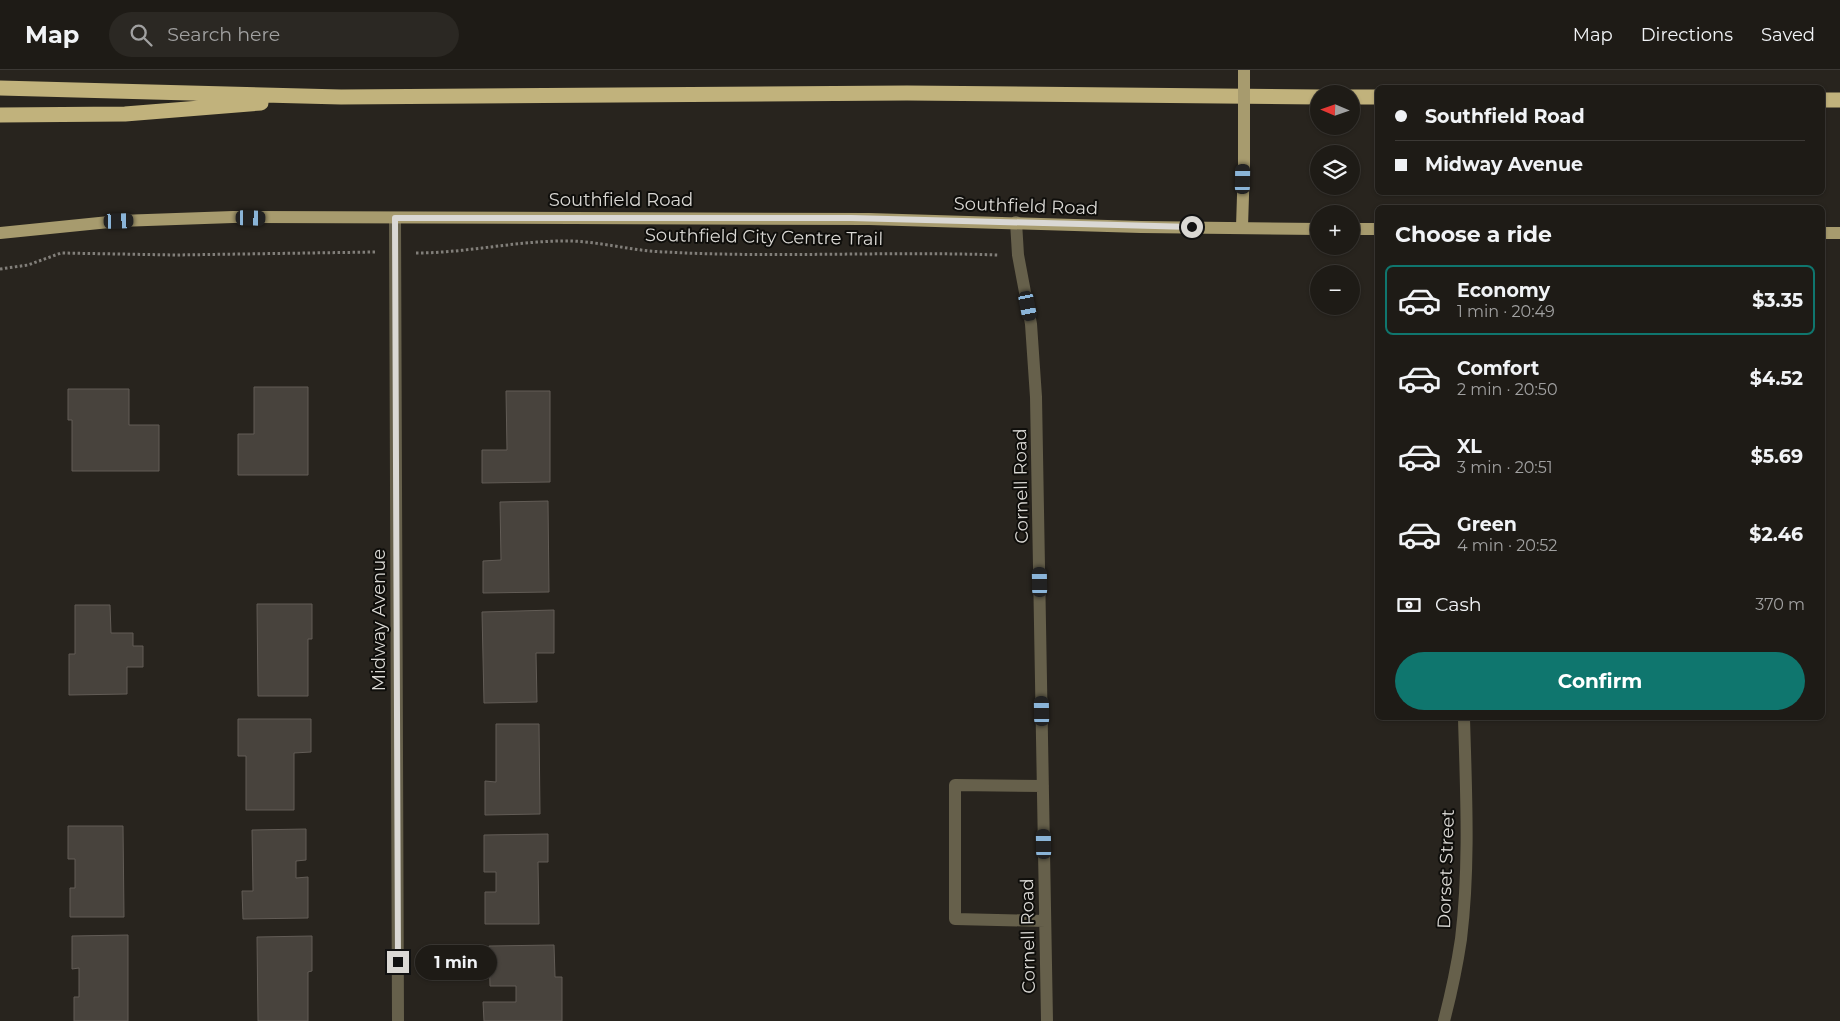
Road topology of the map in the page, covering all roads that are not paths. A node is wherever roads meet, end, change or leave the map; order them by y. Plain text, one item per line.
1 (1244, 70) edge
2 (0, 88) edge
3 (342, 97) junction
4 (1310, 97) edge
5 (1360, 97) edge
6 (1375, 97) edge
7 (1825, 100) edge
8 (1840, 100) edge
9 (0, 115) edge
10 (395, 218) junction
11 (1016, 222) junction
12 (1242, 227) junction
13 (1310, 229) edge
14 (1360, 229) edge
15 (1375, 230) edge
16 (0, 233) edge
17 (1825, 233) edge
18 (1840, 233) edge
19 (1464, 720) edge
20 (1043, 786) junction
21 (1045, 921) junction
22 (398, 1021) edge
23 (1047, 1021) edge
24 (1444, 1021) edge

1 - 12 main road, bridge
2 - 3 highway
3 - 4 highway
3 - 9 highway
5 - 6 highway
7 - 8 highway
10 - 11 main road, Southfield Road
10 - 16 main road, Southfield Road
10 - 22 street, Midway Avenue
11 - 12 main road, Southfield Road
11 - 20 street, Cornell Road
12 - 13 main road, Southfield Road
14 - 15 main road
17 - 18 main road
19 - 24 street, Dorset Street
20 - 21 street, Cornell Road
20 - 21 street
21 - 23 street, Cornell Road

